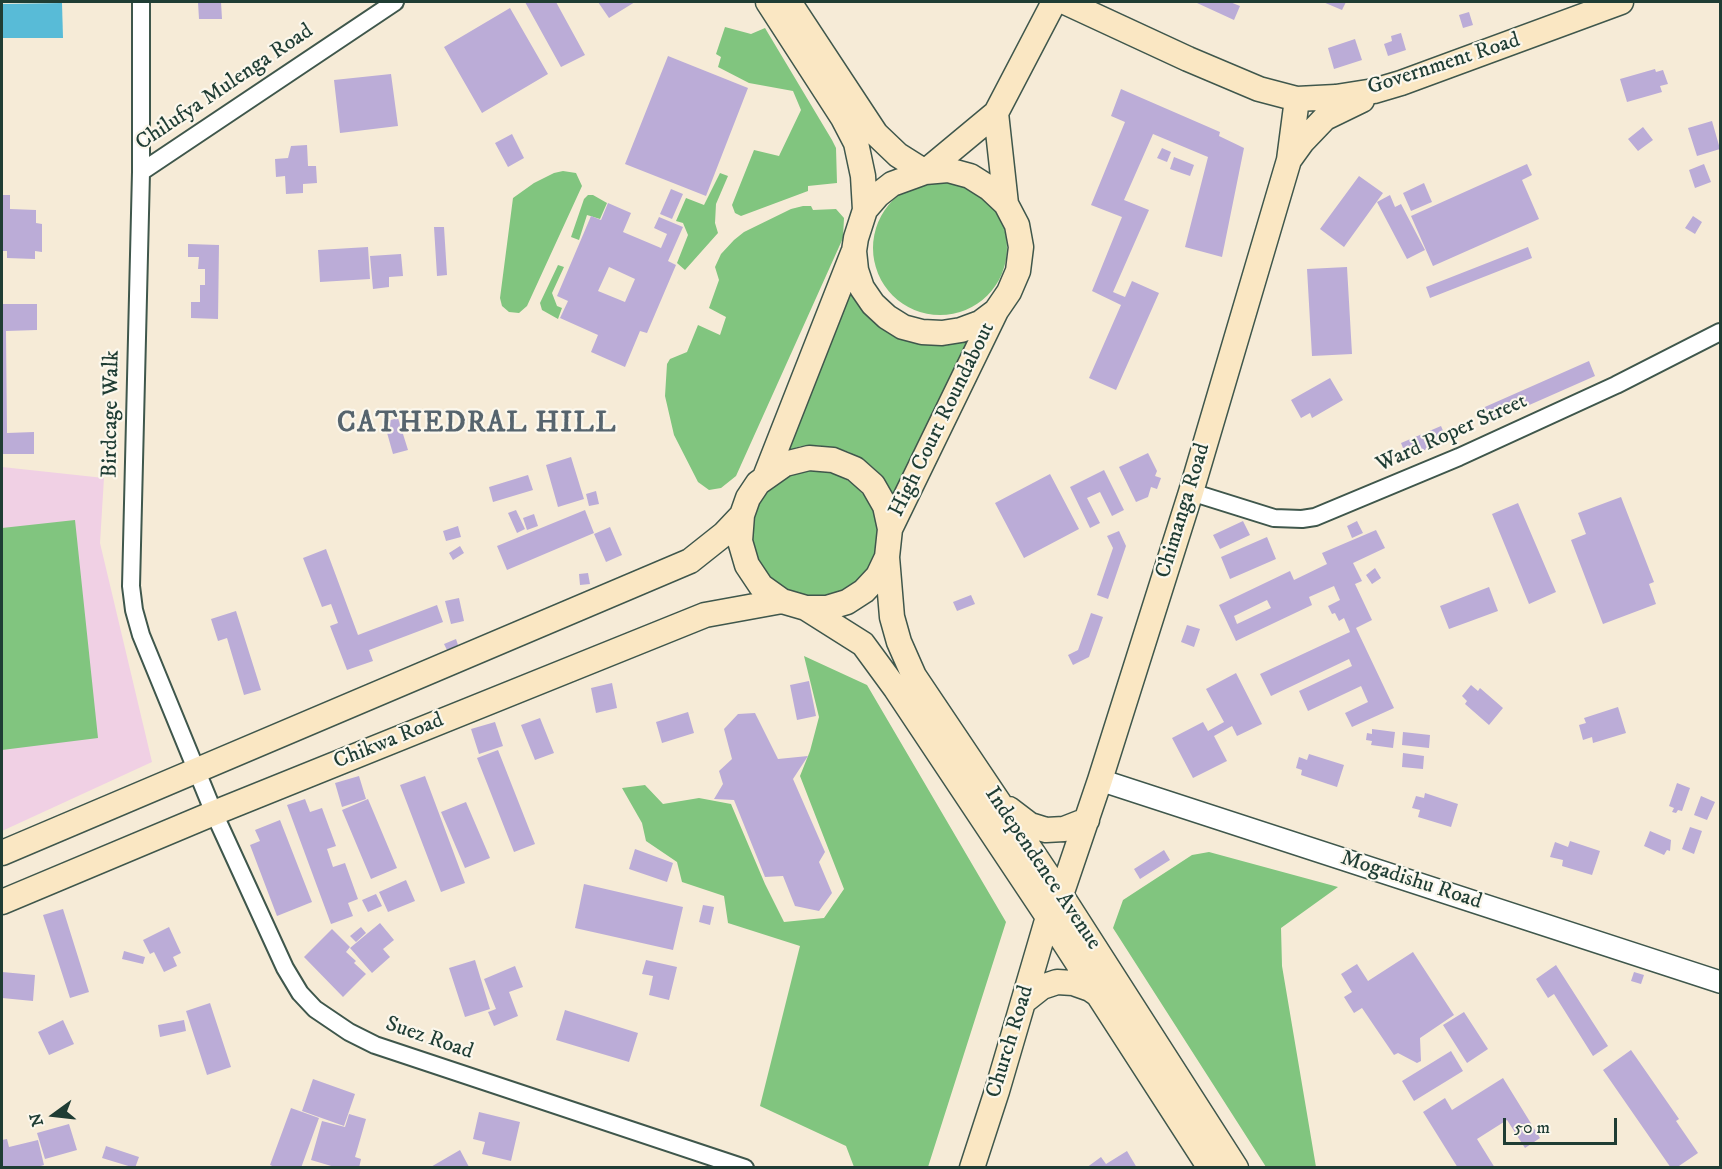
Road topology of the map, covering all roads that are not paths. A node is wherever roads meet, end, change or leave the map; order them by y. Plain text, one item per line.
1 (141, 2) edge
2 (394, 2) edge
3 (768, 2) edge
4 (789, 2) edge
5 (1054, 2) edge
6 (1065, 2) edge
7 (1621, 2) edge
8 (1374, 91) junction
9 (1297, 99) junction
10 (996, 113) junction
11 (1288, 160) junction
12 (141, 172) junction
13 (925, 172) junction
14 (1006, 204) junction
15 (866, 210) junction
16 (854, 251) junction
17 (996, 311) junction
18 (1720, 332) edge
19 (765, 477) junction
20 (1191, 492) junction
21 (742, 515) junction
22 (890, 530) junction
23 (887, 557) junction
24 (782, 601) junction
25 (806, 608) junction
26 (198, 771) junction
27 (1100, 780) junction
28 (997, 801) junction
29 (214, 813) junction
30 (1087, 820) junction
31 (2, 853) edge
32 (1061, 896) junction
33 (2, 902) edge
34 (1048, 917) junction
35 (1720, 982) edge
36 (1100, 996) junction
37 (1023, 1002) junction
38 (745, 1167) edge
39 (972, 1167) edge
40 (1210, 1167) edge
41 (1236, 1167) edge

1 - 12 street, Birdcage Walk
2 - 12 street, Chilufya Mulenga Road
3 - 15 main road
4 - 13 main road
5 - 10 main road
6 - 9 main road, Government Road
7 - 8 main road, Government Road
8 - 9 main road, Government Road
8 - 11 main road
9 - 11 main road, Chimanga Road
10 - 13 main road
10 - 14 main road
11 - 20 main road, Chimanga Road
12 - 26 street, Birdcage Walk
13 - 14 main road, High Court Roundabout
13 - 15 main road, High Court Roundabout
14 - 17 main road, High Court Roundabout
15 - 16 main road, High Court Roundabout
16 - 17 main road, High Court Roundabout
16 - 19 main road, High Court Roundabout
17 - 22 main road, High Court Roundabout
18 - 20 street, Ward Roper Street
19 - 21 main road, High Court Roundabout
19 - 22 main road, High Court Roundabout
20 - 27 main road, Chimanga Road
21 - 24 main road, High Court Roundabout
21 - 26 main road
22 - 23 main road, High Court Roundabout
23 - 25 main road, High Court Roundabout
23 - 28 main road, Independence Avenue
24 - 25 main road, High Court Roundabout
24 - 29 main road, Chikwa Road
25 - 34 main road, Independence Avenue
26 - 29 street, Birdcage Walk
26 - 31 main road
27 - 30 main road, Chimanga Road
27 - 35 street, Mogadishu Road
28 - 30 main road
28 - 32 main road, Independence Avenue
29 - 33 main road, Chikwa Road
29 - 38 street, Suez Road
30 - 32 main road, Chimanga Road
32 - 34 main road, Chimanga Road
32 - 41 main road, Independence Avenue
34 - 36 main road, Independence Avenue
34 - 37 main road, Church Road
36 - 37 main road
36 - 40 main road, Independence Avenue
37 - 39 main road, Church Road

